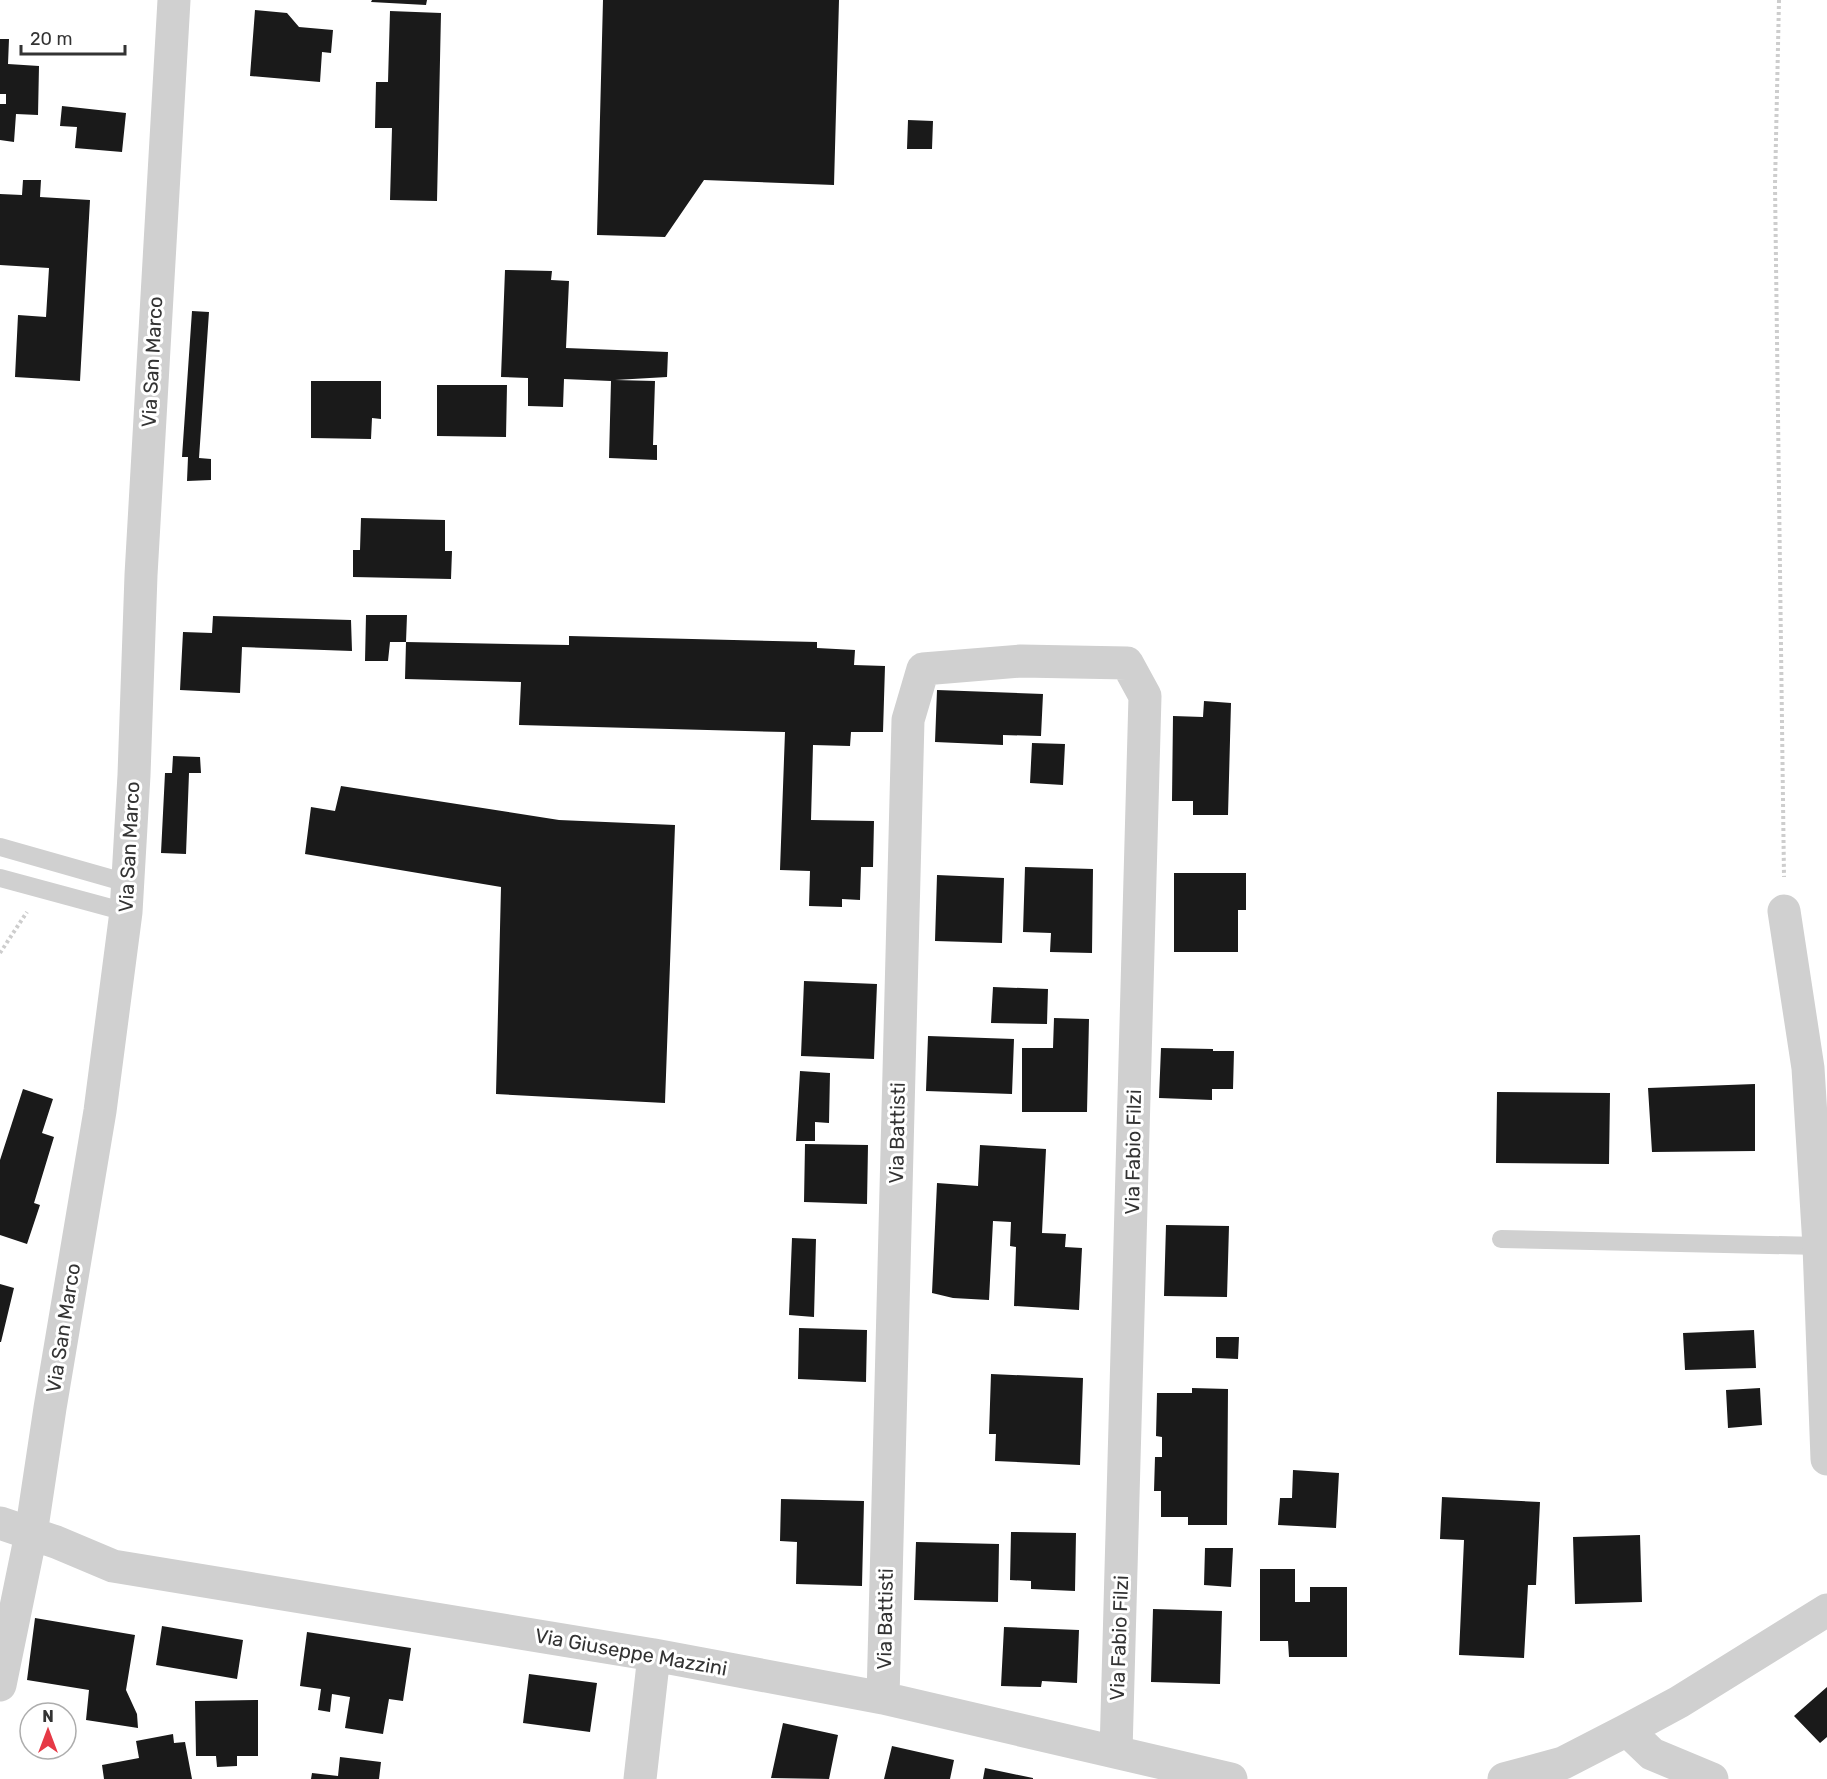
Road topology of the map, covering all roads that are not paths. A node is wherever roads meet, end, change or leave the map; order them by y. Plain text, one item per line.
1 (174, 0) edge
2 (1021, 661) joint
3 (0, 848) edge
4 (0, 878) edge
5 (127, 897) junction
6 (1784, 911) road end
7 (1501, 1239) dead end
8 (1820, 1246) junction
9 (1827, 1459) edge
10 (0, 1523) edge
11 (31, 1534) junction
12 (1827, 1610) edge
13 (654, 1655) junction
14 (0, 1684) edge
15 (882, 1698) junction
16 (1627, 1730) junction
17 (1116, 1752) junction
18 (640, 1779) edge
19 (1231, 1779) edge
20 (1504, 1779) edge
21 (1713, 1779) edge

1 - 5 street, Via San Marco
2 - 15 street, Via Battisti
2 - 17 street, Via Fabio Filzi
3 - 5 lane
4 - 5 lane
5 - 11 street, Via San Marco
6 - 8 street
7 - 8 lane
8 - 9 street
10 - 11 street, Via Giuseppe Mazzini
11 - 13 street, Via Giuseppe Mazzini
11 - 14 street, Via San Marco
12 - 16 street
13 - 15 street, Via Giuseppe Mazzini
13 - 18 street
15 - 17 street, Via Giuseppe Mazzini
16 - 20 street
16 - 21 street
17 - 19 street, Via Giuseppe Mazzini

